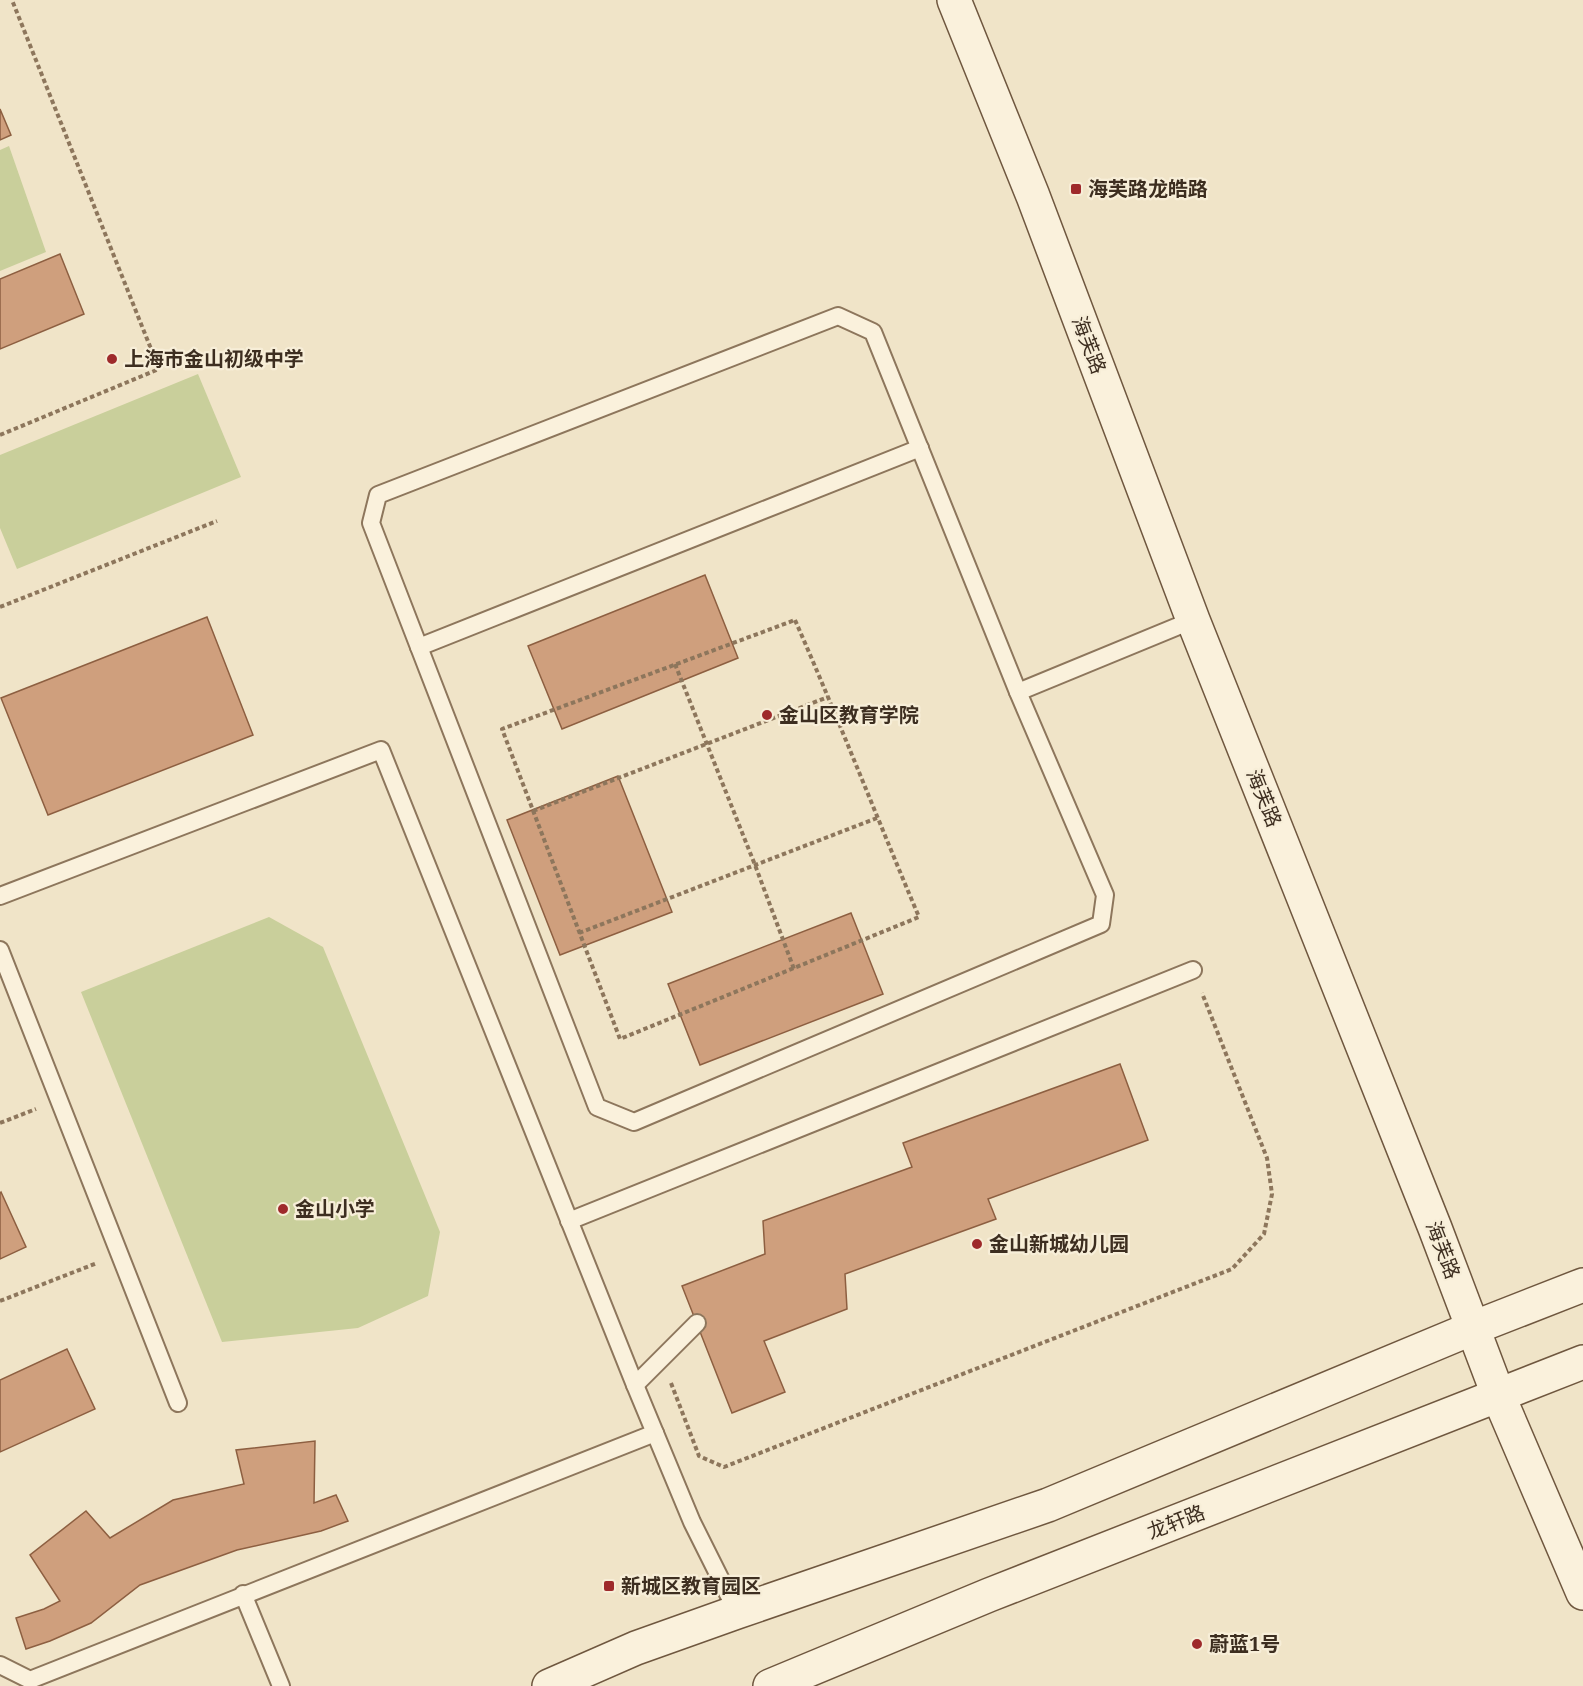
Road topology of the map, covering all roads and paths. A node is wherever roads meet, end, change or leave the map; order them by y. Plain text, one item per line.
1 (12, 0) edge
2 (954, 0) edge
3 (0, 435) edge
4 (920, 448) junction
5 (217, 521) dead end
6 (0, 607) edge
7 (1193, 620) junction
8 (419, 647) junction
9 (675, 664) junction
10 (1018, 692) junction
11 (828, 697) junction
12 (706, 744) junction
13 (533, 811) junction
14 (877, 818) junction
15 (755, 865) junction
16 (0, 896) edge
17 (579, 933) junction
18 (0, 950) edge
19 (794, 969) junction
20 (1193, 970) joint
21 (58, 1100) junction
22 (0, 1123) edge
23 (569, 1221) junction
24 (120, 1254) junction
25 (1583, 1285) edge
26 (0, 1302) edge
27 (697, 1323) dead end
28 (1473, 1328) junction
29 (662, 1359) junction
30 (1583, 1362) edge
31 (635, 1385) junction
32 (1499, 1397) junction
33 (178, 1403) dead end
34 (655, 1433) junction
35 (1583, 1593) edge
36 (243, 1594) junction
37 (737, 1612) junction
38 (0, 1665) edge
39 (281, 1686) edge
40 (549, 1686) edge
41 (770, 1686) edge

1 - 3 path
2 - 7 street, 海芙路
4 - 8 lane
4 - 8 lane
4 - 10 lane
5 - 6 path
7 - 10 lane
7 - 28 street, 海芙路
8 - 10 lane
9 - 11 path
9 - 12 path
9 - 13 path
11 - 12 path
11 - 14 path
12 - 13 path
12 - 15 path
13 - 17 path
14 - 15 path
14 - 19 path
15 - 17 path
15 - 19 path
16 - 23 lane
17 - 19 path
18 - 21 lane
20 - 23 lane
20 - 29 path
21 - 22 path
21 - 24 lane
23 - 31 lane
24 - 26 path
24 - 33 lane
25 - 28 street
27 - 29 lane
28 - 32 street, 海芙路
28 - 37 street
29 - 31 lane
30 - 32 street, 龙轩路
31 - 34 lane
32 - 35 street, 海芙路
32 - 41 street, 龙轩路
34 - 36 lane
34 - 37 lane
36 - 38 lane
36 - 39 lane
37 - 40 street

